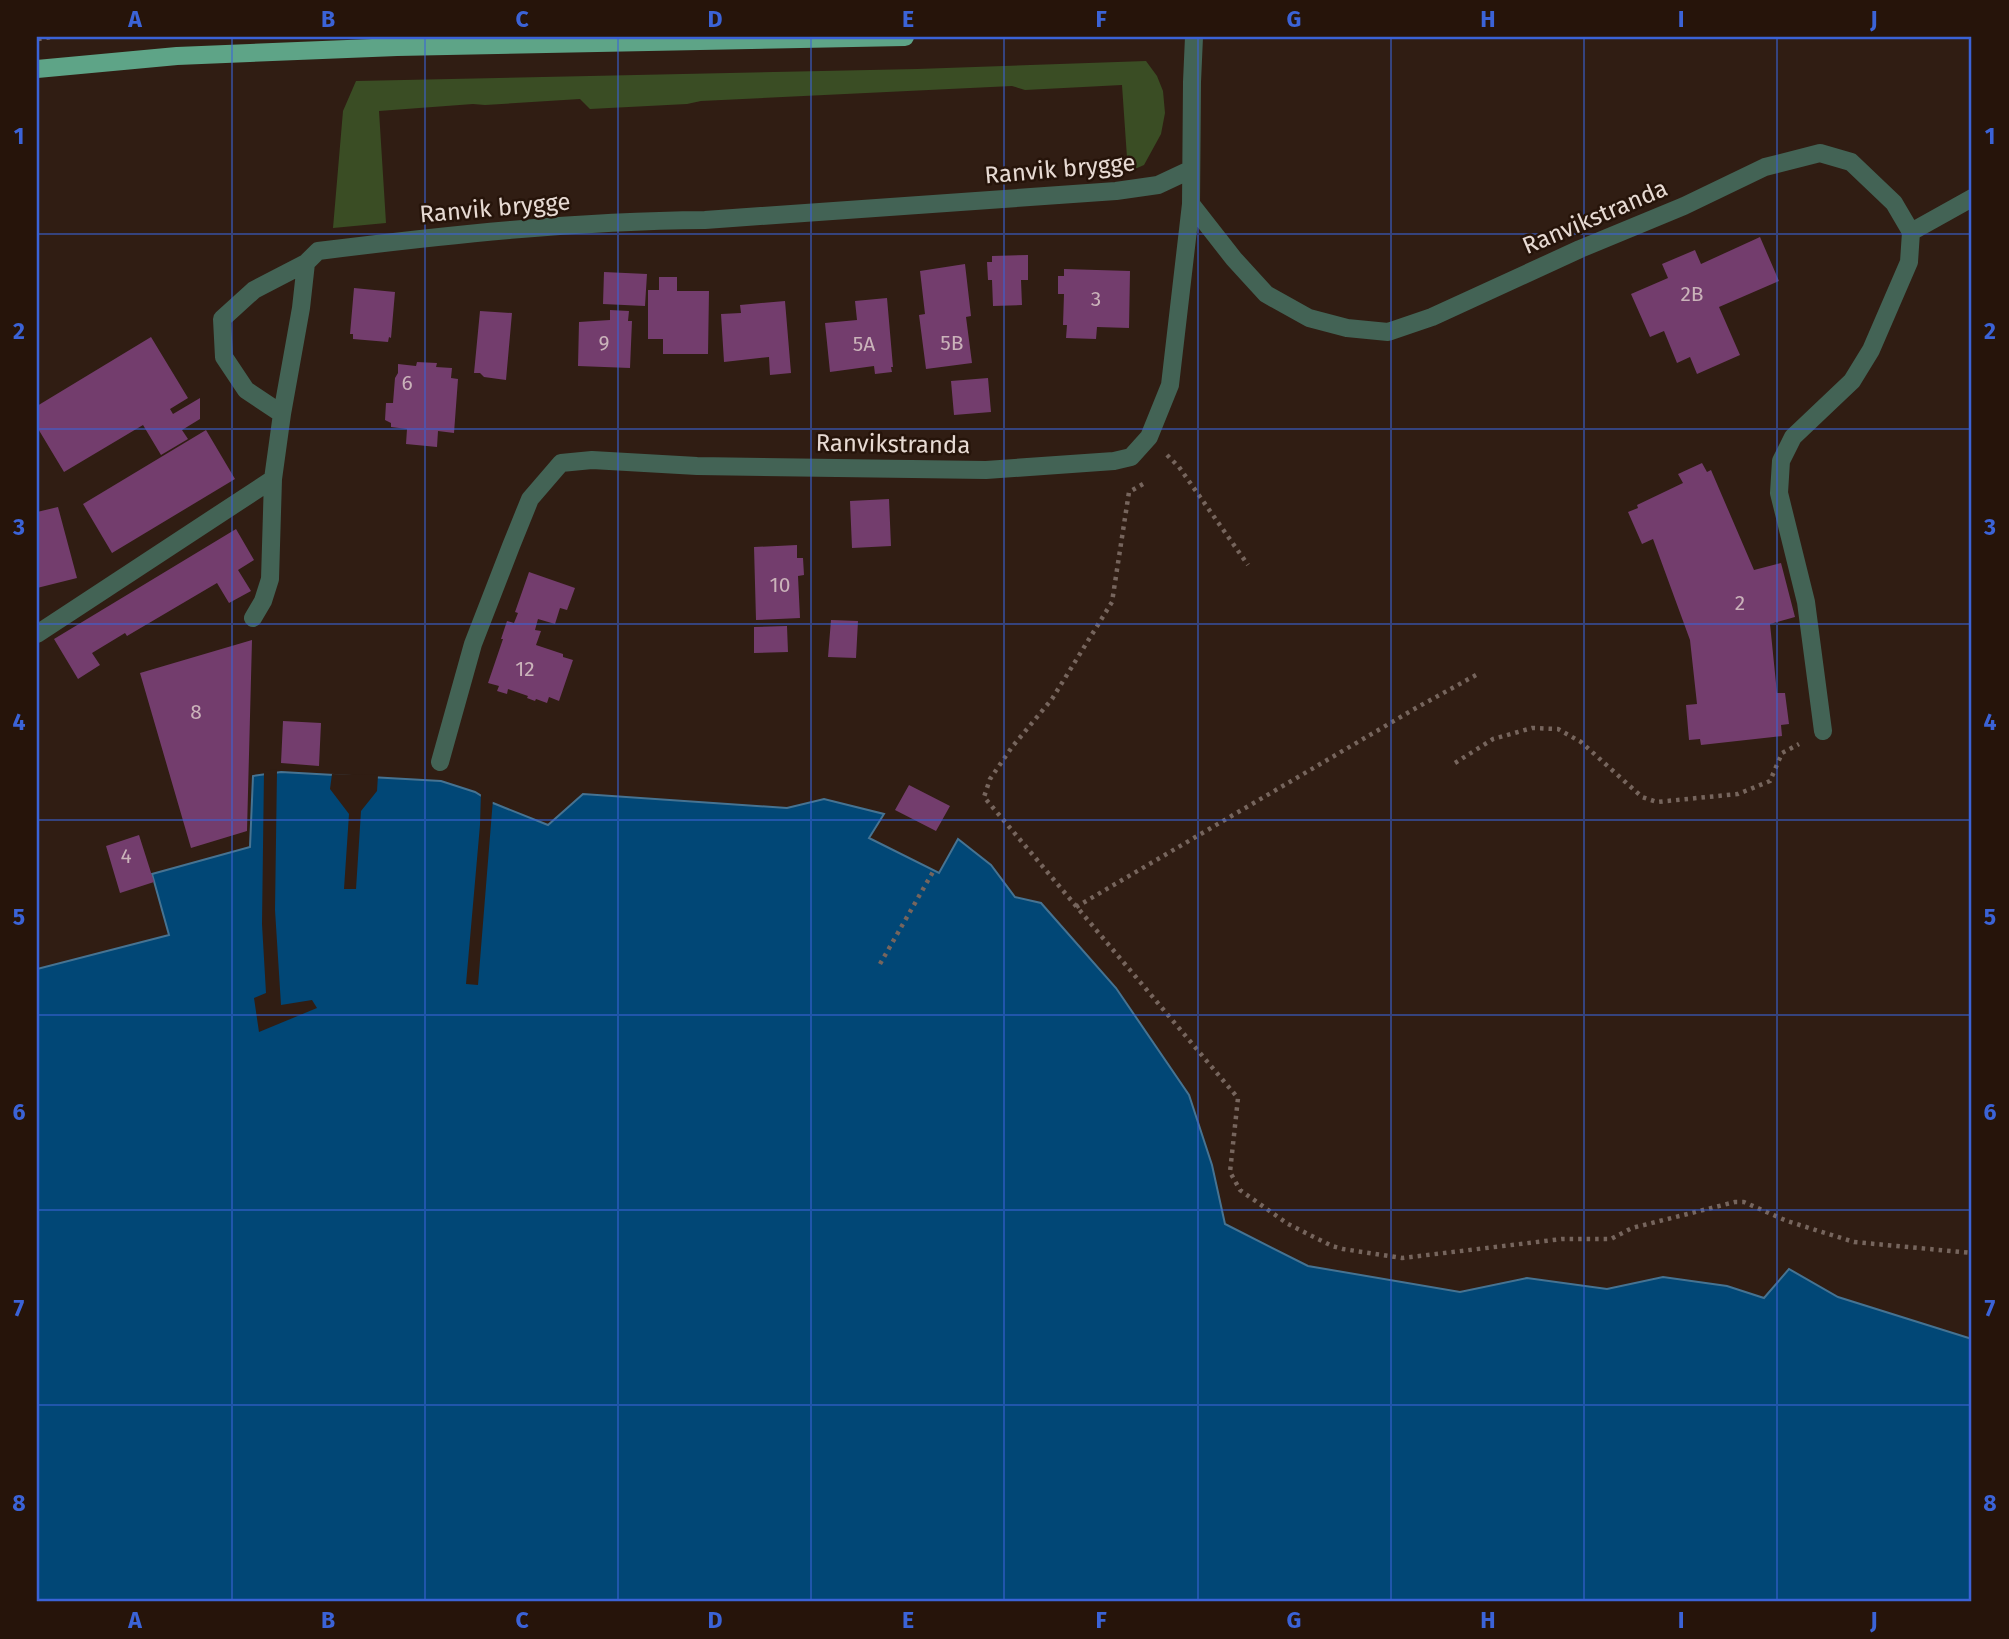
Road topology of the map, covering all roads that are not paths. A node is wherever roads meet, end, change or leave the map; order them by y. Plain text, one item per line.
1 (905, 37) edge
2 (1194, 37) edge
3 (37, 69) edge
4 (1190, 170) junction
5 (1972, 198) edge
6 (1191, 204) junction
7 (1912, 232) junction
8 (306, 263) junction
9 (282, 414) junction
10 (273, 479) junction
11 (253, 618) dead end
12 (37, 634) edge
13 (1823, 731) road end
14 (440, 762) dead end

1 - 3 main road
2 - 4 street
4 - 6 street
4 - 8 street, Ranvik brygge
5 - 7 street
6 - 7 street, Ranvikstranda
6 - 14 street, Ranvikstranda
7 - 13 street
8 - 9 street
8 - 9 street, Ranvik brygge
9 - 10 street
10 - 11 street
10 - 12 street

